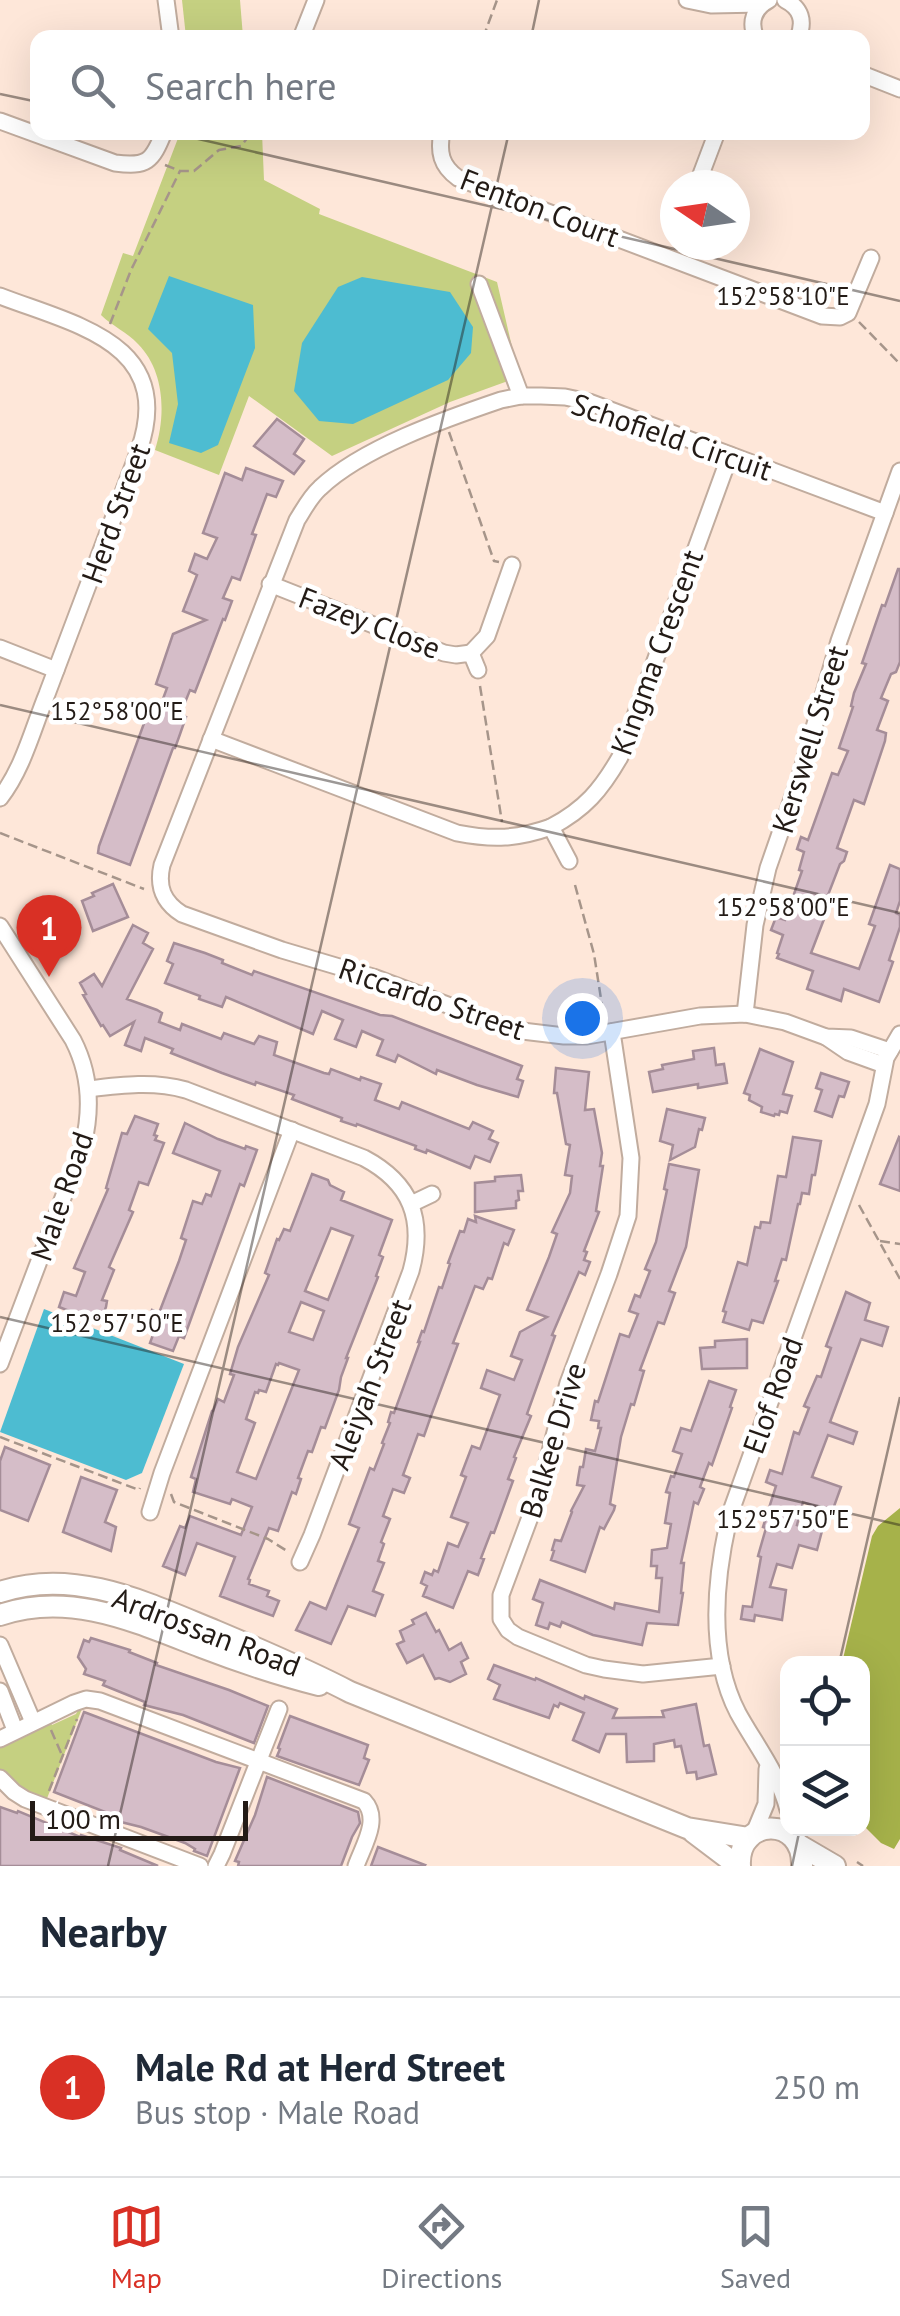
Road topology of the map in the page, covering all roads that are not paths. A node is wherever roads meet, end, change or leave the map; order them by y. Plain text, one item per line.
1 (166, 0) edge
2 (316, 0) edge
3 (686, 0) edge
4 (766, 2) edge
5 (791, 2) edge
6 (712, 5) junction
7 (171, 30) edge
8 (304, 30) edge
9 (750, 30) edge
10 (754, 30) edge
11 (802, 30) edge
12 (870, 77) edge
13 (900, 90) edge
14 (0, 121) edge
15 (30, 132) edge
16 (52, 140) edge
17 (161, 140) edge
18 (440, 140) edge
19 (714, 140) edge
20 (703, 170) edge
21 (660, 247) edge
22 (871, 258) dead end
23 (693, 260) edge
24 (480, 284) dead end
25 (0, 296) edge
26 (521, 396) junction
27 (730, 455) junction
28 (900, 470) edge
29 (885, 513) junction
30 (512, 565) road end
31 (270, 584) junction
32 (0, 648) edge
33 (470, 653) junction
34 (56, 670) junction
35 (478, 670) road end
36 (211, 739) junction
37 (0, 798) edge
38 (551, 827) junction
39 (569, 862) dead end
40 (166, 900) joint
41 (0, 926) edge
42 (745, 1014) junction
43 (608, 1025) junction
44 (900, 1034) edge
45 (887, 1058) junction
46 (89, 1089) junction
47 (292, 1130) junction
48 (432, 1194) dead end
49 (411, 1204) junction
50 (0, 1308) edge
51 (19, 1315) junction
52 (0, 1364) edge
53 (150, 1512) dead end
54 (300, 1562) dead end
55 (0, 1592) edge
56 (0, 1615) edge
57 (0, 1644) edge
58 (722, 1666) junction
59 (5, 1686) edge
60 (350, 1692) junction
61 (279, 1709) dead end
62 (38, 1719) junction
63 (15, 1730) junction
64 (0, 1739) edge
65 (767, 1760) junction
66 (258, 1762) junction
67 (0, 1778) edge
68 (780, 1787) edge
69 (687, 1828) junction
70 (751, 1835) junction
71 (796, 1844) edge
72 (200, 1866) edge
73 (216, 1866) edge
74 (356, 1866) edge
75 (739, 1866) edge
76 (835, 1866) edge

1 - 7 street
2 - 8 street
3 - 6 street
4 - 6 street
4 - 10 street
5 - 11 street
6 - 9 street
12 - 13 street
14 - 15 street
16 - 17 street
18 - 21 street, Fenton Court
19 - 20 street
22 - 23 street, Fenton Court
24 - 26 street
25 - 34 street, Herd Street
26 - 27 street, Schofield Circuit
26 - 31 street, Schofield Circuit
27 - 29 street, Schofield Circuit
27 - 38 street, Kingma Crescent
28 - 29 street, Kerswell Street
29 - 42 street, Kerswell Street
30 - 33 street, Fazey Close
31 - 33 street, Fazey Close
31 - 36 street, Schofield Circuit
32 - 34 street
33 - 35 street, Fazey Close
34 - 37 street, Herd Street
36 - 38 street, Kingma Crescent
36 - 40 street, Schofield Circuit
38 - 39 street
40 - 43 street, Riccardo Street
41 - 46 street, Male Road
42 - 43 street, Riccardo Street
42 - 45 street, Riccardo Street
43 - 58 street, Balkee Drive
44 - 45 street, Elof Road
45 - 58 street, Elof Road
46 - 47 street
46 - 51 street, Male Road
47 - 49 street
47 - 53 street
48 - 49 street
49 - 54 street, Aleiyah Street
50 - 51 street
51 - 52 street, Male Road
55 - 60 main road, Ardrossan Road
56 - 60 main road, Ardrossan Road
57 - 59 street
58 - 65 street, Elof Road
59 - 62 street
59 - 63 street
60 - 69 main road, Ardrossan Road
61 - 66 street
62 - 63 street
62 - 66 street
63 - 64 street
65 - 68 street, Elof Road
65 - 70 street
66 - 73 street
66 - 74 street
67 - 72 street
69 - 70 main road, Ardrossan Road
69 - 75 main road, Ardrossan Road
70 - 71 main road, Ardrossan Road
70 - 75 main road
71 - 76 main road

